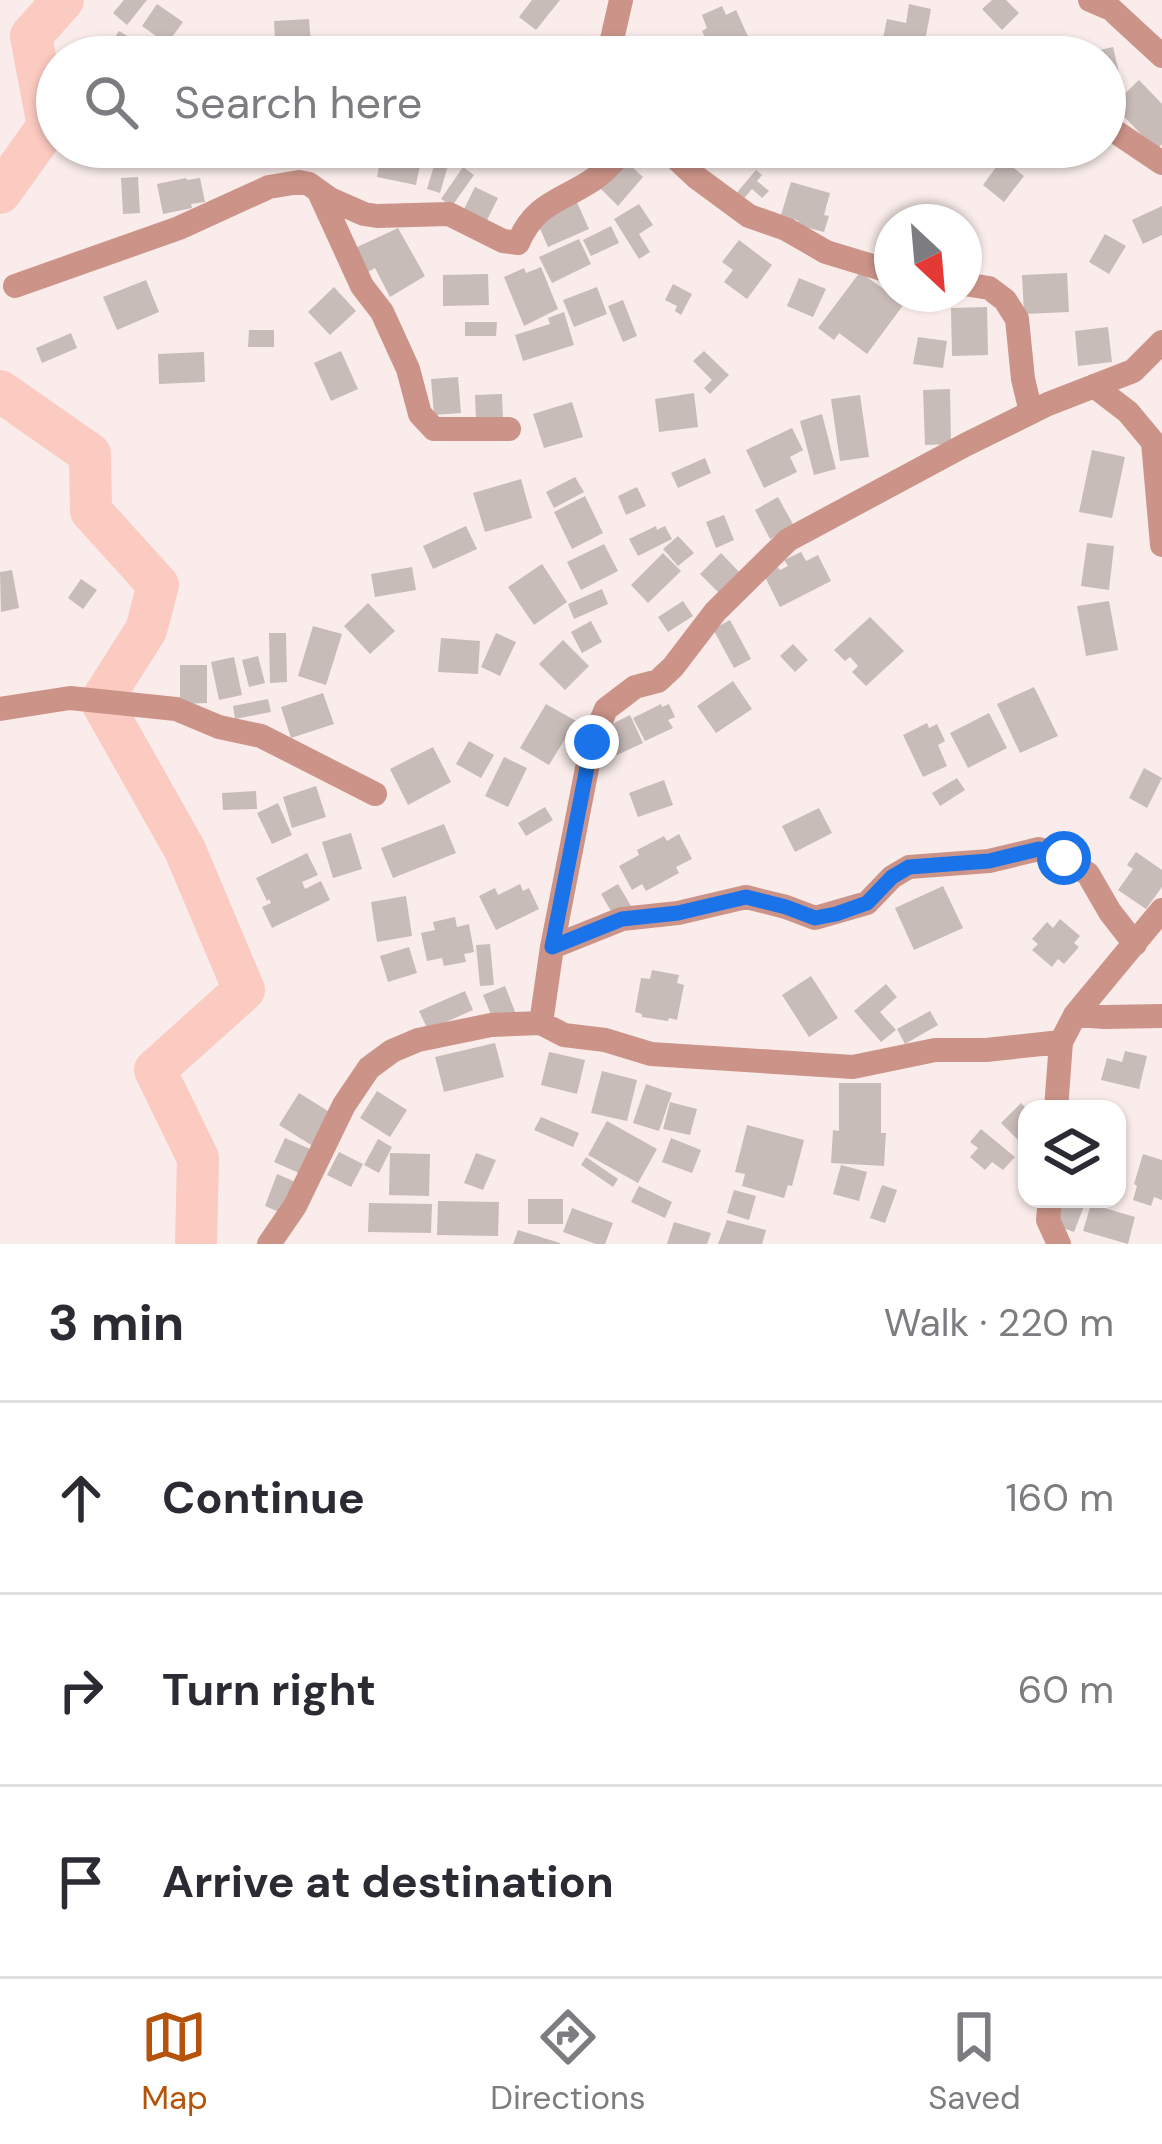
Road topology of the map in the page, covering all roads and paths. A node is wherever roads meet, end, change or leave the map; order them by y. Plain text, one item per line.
1 (621, 0) edge
2 (1090, 0) edge
3 (613, 36) edge
4 (1162, 56) edge
5 (1126, 139) edge
6 (1162, 163) edge
7 (607, 168) edge
8 (685, 168) edge
9 (318, 190) junction
10 (874, 267) edge
11 (15, 286) dead end
12 (982, 287) edge
13 (1162, 341) edge
14 (1094, 386) junction
15 (1031, 412) junction
16 (509, 429) dead end
17 (1162, 545) edge
18 (0, 709) edge
19 (375, 794) dead end
20 (1162, 910) edge
21 (1135, 944) junction
22 (552, 947) junction
23 (1075, 1015) junction
24 (1162, 1016) edge
25 (541, 1023) junction
26 (1061, 1042) junction
27 (1057, 1100) edge
28 (1049, 1208) edge
29 (269, 1244) edge
30 (1059, 1244) edge

1 - 3 street
2 - 4 street
5 - 6 street
7 - 9 street
8 - 10 street
9 - 11 street
9 - 16 street
12 - 15 street
13 - 14 street
14 - 15 street
14 - 17 street
15 - 22 street
18 - 19 street
20 - 21 street
21 - 22 street
21 - 23 street
22 - 25 street
23 - 24 street
23 - 26 street
25 - 26 street
25 - 29 street
26 - 27 street
28 - 30 street

